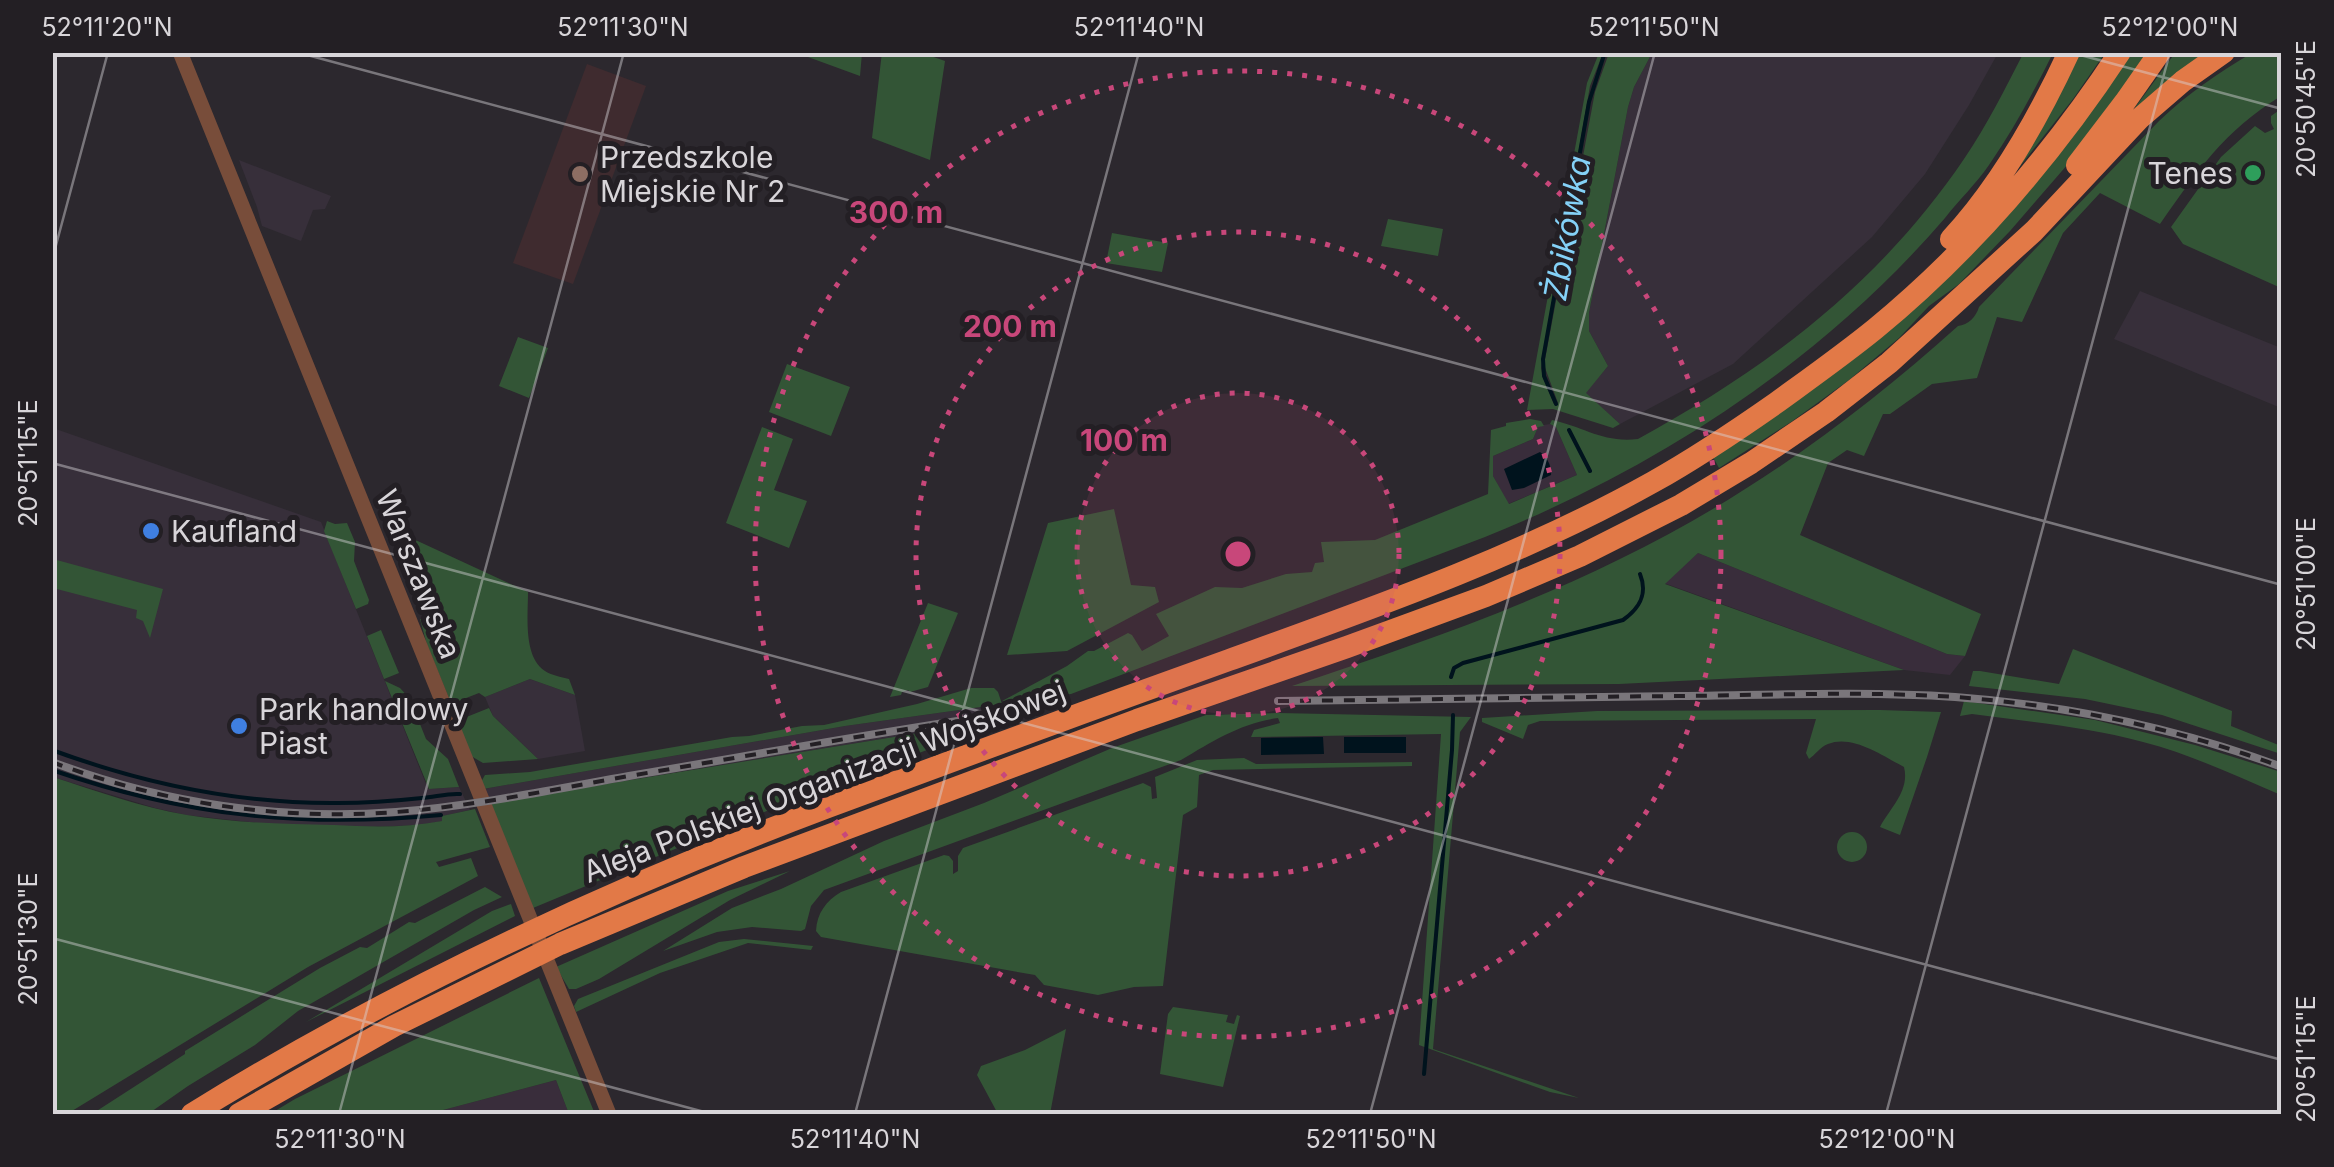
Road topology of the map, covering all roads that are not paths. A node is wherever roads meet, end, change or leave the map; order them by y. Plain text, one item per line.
1 (180, 52) edge
2 (2069, 52) edge
3 (2120, 52) edge
4 (2160, 52) edge
5 (2224, 52) edge
6 (1946, 314) junction
7 (1802, 384) junction
8 (192, 1114) edge
9 (240, 1114) edge
10 (609, 1114) edge

1 - 10 street, Warszawska
2 - 7 highway
3 - 7 highway
4 - 6 highway
5 - 6 highway
6 - 9 highway, Aleja Polskiej Organizacji Wojskowej
7 - 8 highway, Aleja Polskiej Organizacji Wojskowej

